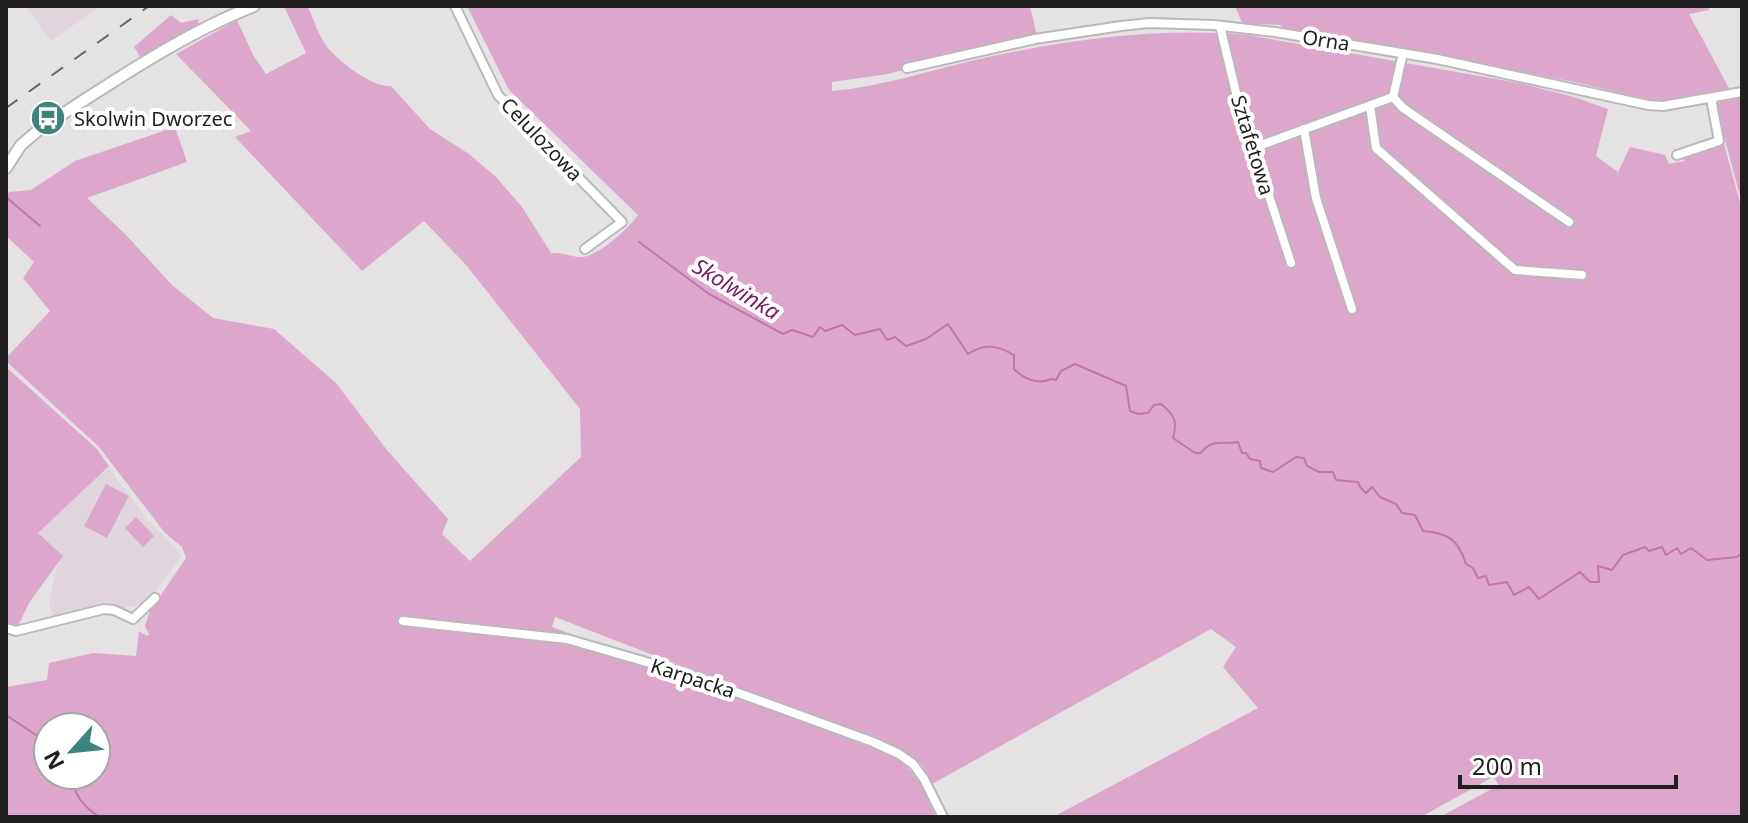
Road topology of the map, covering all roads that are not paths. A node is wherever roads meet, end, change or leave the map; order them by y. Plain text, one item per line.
1 (254, 6) edge
2 (455, 6) edge
3 (1220, 26) junction
4 (1403, 53) junction
5 (907, 68) dead end
6 (1742, 92) edge
7 (1393, 97) junction
8 (1713, 97) junction
9 (1370, 106) junction
10 (1304, 129) junction
11 (1253, 148) junction
12 (1677, 155) dead end
13 (6, 168) edge
14 (1569, 222) dead end
15 (585, 249) dead end
16 (1291, 263) dead end
17 (1582, 275) dead end
18 (1352, 309) dead end
19 (155, 598) dead end
20 (403, 621) dead end
21 (6, 628) edge
22 (943, 817) edge

1 - 13 street
2 - 15 street, Celulozowa
3 - 4 street, Orna
3 - 5 street, Orna
3 - 11 street, Sztafetowa
4 - 7 street
4 - 8 street, Orna
6 - 8 street, Orna
7 - 9 street
7 - 14 street
8 - 12 street
9 - 10 street
9 - 17 street
10 - 11 street
10 - 18 street
11 - 16 street, Sztafetowa
19 - 21 street
20 - 22 street, Karpacka

